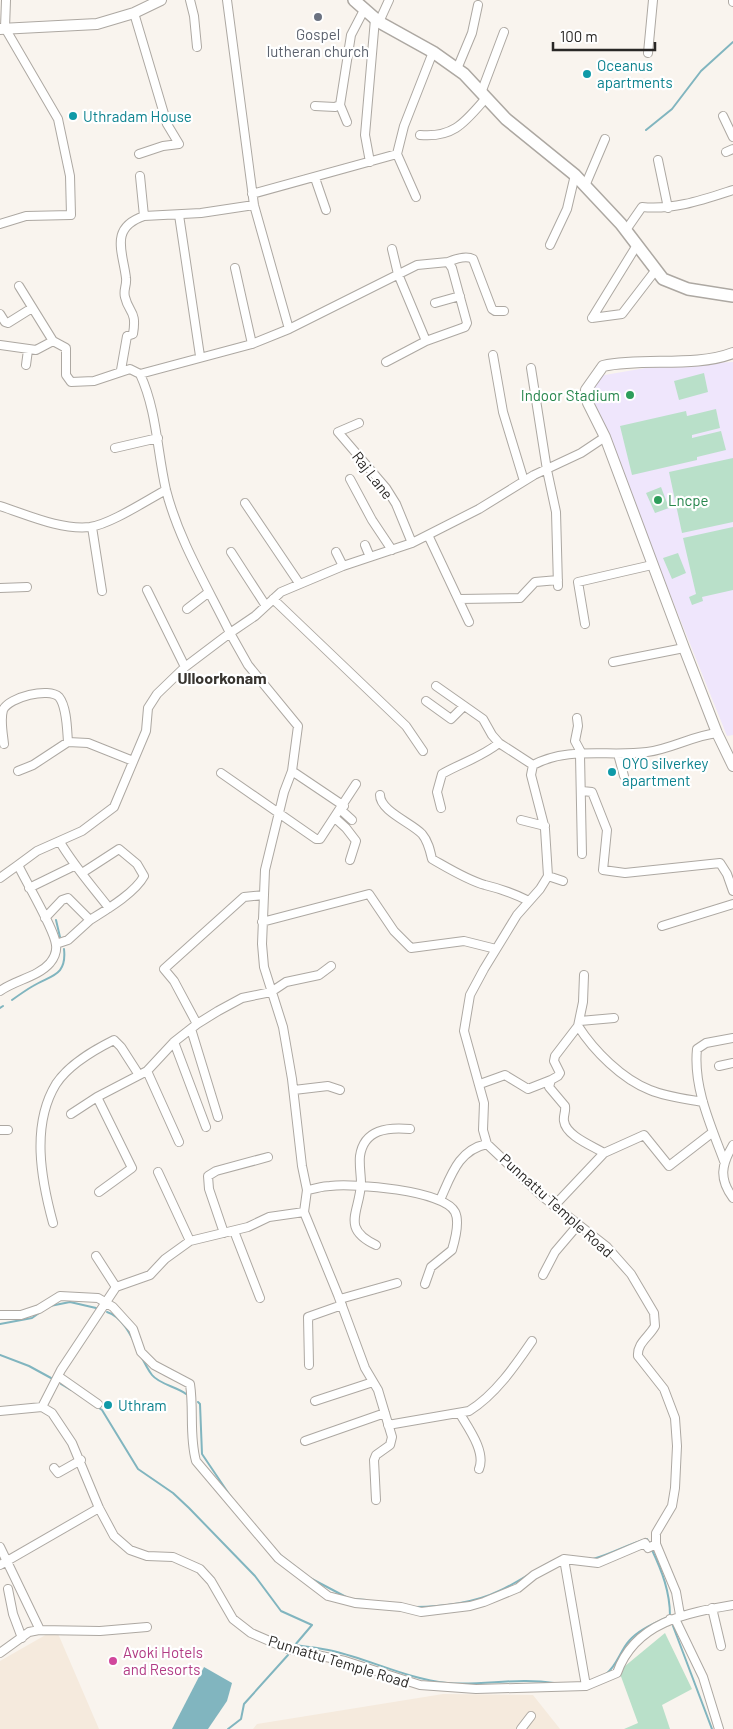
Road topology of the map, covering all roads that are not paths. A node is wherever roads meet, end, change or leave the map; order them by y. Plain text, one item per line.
1 (6, 0) edge
2 (161, 0) edge
3 (190, 0) edge
4 (227, 0) edge
5 (354, 0) edge
6 (389, 0) edge
7 (653, 0) edge
8 (478, 5) dead end
9 (364, 10) junction
10 (134, 12) junction
11 (377, 21) junction
12 (3, 28) edge
13 (504, 32) dead end
14 (197, 47) dead end
15 (433, 52) junction
16 (648, 53) dead end
17 (457, 69) junction
18 (483, 96) junction
19 (340, 105) junction
20 (315, 106) dead end
21 (723, 116) dead end
22 (347, 122) dead end
23 (420, 135) dead end
24 (733, 137) edge
25 (605, 140) dead end
26 (139, 154) dead end
27 (397, 154) junction
28 (658, 160) dead end
29 (370, 162) junction
30 (575, 175) junction
31 (140, 176) dead end
32 (315, 178) junction
33 (585, 186) junction
34 (733, 190) edge
35 (252, 194) junction
36 (416, 198) dead end
37 (254, 205) junction
38 (668, 208) junction
39 (326, 210) dead end
40 (179, 214) junction
41 (144, 216) junction
42 (0, 224) edge
43 (626, 230) junction
44 (550, 245) dead end
45 (637, 245) junction
46 (392, 249) dead end
47 (448, 262) junction
48 (235, 268) dead end
49 (655, 271) junction
50 (398, 274) junction
51 (19, 286) dead end
52 (460, 296) junction
53 (733, 296) edge
54 (435, 303) dead end
55 (32, 308) junction
56 (504, 311) dead end
57 (0, 314) edge
58 (289, 329) junction
59 (53, 341) junction
60 (426, 342) junction
61 (252, 344) junction
62 (0, 345) edge
63 (28, 350) junction
64 (733, 353) edge
65 (200, 356) junction
66 (493, 356) dead end
67 (386, 362) dead end
68 (26, 365) dead end
69 (531, 368) dead end
70 (121, 370) junction
71 (140, 374) junction
72 (359, 423) dead end
73 (605, 437) junction
74 (158, 438) junction
75 (115, 448) dead end
76 (547, 470) junction
77 (350, 480) dead end
78 (524, 481) junction
79 (166, 490) junction
80 (245, 503) dead end
81 (0, 506) edge
82 (92, 527) junction
83 (428, 535) junction
84 (412, 543) junction
85 (365, 545) dead end
86 (392, 550) junction
87 (231, 552) dead end
88 (336, 552) dead end
89 (370, 558) junction
90 (652, 565) junction
91 (344, 566) junction
92 (299, 582) junction
93 (28, 587) dead end
94 (0, 588) edge
95 (147, 590) dead end
96 (102, 591) dead end
97 (209, 592) junction
98 (459, 598) junction
99 (273, 599) junction
100 (266, 606) junction
101 (187, 609) dead end
102 (468, 622) dead end
103 (585, 624) dead end
104 (230, 633) junction
105 (684, 648) junction
106 (613, 662) dead end
107 (184, 667) junction
108 (436, 686) dead end
109 (426, 701) dead end
110 (464, 706) junction
111 (577, 718) dead end
112 (717, 733) junction
113 (68, 742) junction
114 (499, 743) junction
115 (4, 744) dead end
116 (423, 751) dead end
117 (581, 754) junction
118 (618, 754) junction
119 (133, 761) junction
120 (533, 765) junction
121 (733, 766) edge
122 (18, 771) dead end
123 (292, 771) junction
124 (221, 773) dead end
125 (624, 776) dead end
126 (356, 784) dead end
127 (582, 791) junction
128 (380, 795) dead end
129 (342, 808) junction
130 (441, 808) dead end
131 (279, 811) junction
132 (335, 818) junction
133 (352, 820) dead end
134 (521, 820) dead end
135 (545, 826) junction
136 (60, 842) junction
137 (582, 854) dead end
138 (350, 860) dead end
139 (18, 865) junction
140 (74, 866) junction
141 (82, 872) junction
142 (548, 876) junction
143 (0, 878) edge
144 (563, 881) dead end
145 (29, 888) junction
146 (733, 891) edge
147 (264, 895) junction
148 (529, 901) junction
149 (733, 904) edge
150 (109, 908) junction
151 (45, 918) junction
152 (90, 920) junction
153 (262, 922) junction
154 (662, 926) dead end
155 (56, 944) junction
156 (496, 949) junction
157 (330, 966) dead end
158 (584, 975) dead end
159 (0, 991) edge
160 (271, 992) junction
161 (614, 1018) dead end
162 (579, 1024) junction
163 (194, 1026) junction
164 (733, 1038) edge
165 (174, 1042) junction
166 (733, 1063) edge
167 (719, 1066) dead end
168 (143, 1073) junction
169 (551, 1080) junction
170 (480, 1084) junction
171 (294, 1090) junction
172 (340, 1090) dead end
173 (97, 1097) junction
174 (704, 1102) junction
175 (71, 1114) dead end
176 (218, 1117) dead end
177 (206, 1127) dead end
178 (410, 1129) dead end
179 (713, 1132) junction
180 (179, 1142) dead end
181 (487, 1144) junction
182 (733, 1145) edge
183 (604, 1153) junction
184 (268, 1157) dead end
185 (724, 1161) junction
186 (158, 1172) dead end
187 (361, 1185) junction
188 (730, 1186) edge
189 (307, 1190) junction
190 (99, 1192) dead end
191 (733, 1198) edge
192 (440, 1200) junction
193 (554, 1206) junction
194 (304, 1212) junction
195 (53, 1223) dead end
196 (578, 1224) junction
197 (234, 1231) junction
198 (224, 1233) junction
199 (190, 1241) junction
200 (376, 1245) dead end
201 (96, 1256) dead end
202 (543, 1274) dead end
203 (397, 1283) dead end
204 (425, 1284) dead end
205 (116, 1288) junction
206 (260, 1298) dead end
207 (341, 1302) junction
208 (106, 1304) junction
209 (0, 1315) edge
210 (532, 1341) dead end
211 (308, 1364) dead end
212 (58, 1376) junction
213 (374, 1382) junction
214 (315, 1401) dead end
215 (98, 1404) dead end
216 (42, 1407) junction
217 (0, 1411) edge
218 (385, 1413) junction
219 (460, 1414) junction
220 (388, 1425) junction
221 (305, 1441) dead end
222 (81, 1460) junction
223 (54, 1468) dead end
224 (479, 1470) dead end
225 (376, 1500) dead end
226 (99, 1508) junction
227 (0, 1547) edge
228 (654, 1548) junction
229 (564, 1559) junction
230 (3, 1563) edge
231 (8, 1589) dead end
232 (733, 1605) edge
233 (712, 1608) junction
234 (680, 1615) junction
235 (670, 1619) junction
236 (147, 1627) dead end
237 (40, 1630) junction
238 (22, 1638) junction
239 (721, 1646) dead end
240 (1, 1650) edge
241 (586, 1686) junction
242 (531, 1716) dead end
243 (521, 1729) edge
244 (719, 1729) edge

1 - 12 street
2 - 10 street
3 - 14 street
4 - 35 street
5 - 9 main road
6 - 11 street
7 - 16 street
8 - 17 street
9 - 11 main road
9 - 19 street
10 - 12 street
10 - 26 street
11 - 15 main road
11 - 29 street
12 - 42 street
13 - 18 street
15 - 17 main road
15 - 27 street
17 - 18 main road
18 - 23 street
18 - 30 main road
19 - 20 street
19 - 22 street
21 - 24 street
25 - 33 street
27 - 29 street
27 - 36 street
28 - 38 street
29 - 32 street
30 - 33 main road
30 - 44 street
31 - 41 street
32 - 35 street
32 - 39 street
33 - 43 main road
34 - 38 street
35 - 37 street
37 - 40 street
37 - 58 street
38 - 43 street
40 - 41 street
40 - 65 street
41 - 70 street
43 - 45 main road
45 - 49 main road
45 - 49 street
46 - 50 street
47 - 50 street
47 - 52 street
47 - 56 street
48 - 61 street
49 - 53 main road
50 - 58 street
50 - 60 street
51 - 55 street
52 - 54 street
52 - 60 street
55 - 57 street
55 - 59 street
58 - 61 street
59 - 63 street
59 - 70 street
60 - 67 street
61 - 65 street
62 - 63 street
63 - 68 street
64 - 73 street
65 - 71 street
66 - 78 street
69 - 76 street
70 - 71 street
71 - 74 street
72 - 84 street, Raj Lane
73 - 76 street
73 - 90 street
74 - 75 street
74 - 79 street
76 - 78 street
76 - 98 street
77 - 86 street
78 - 83 street
79 - 82 street
79 - 97 street
80 - 92 street
81 - 82 street
82 - 96 street
83 - 84 street
83 - 98 street
84 - 86 street
85 - 89 street
86 - 89 street
87 - 100 street
88 - 91 street
89 - 91 street
90 - 103 street
90 - 105 street
91 - 92 street
92 - 99 street
93 - 94 street
95 - 107 street
97 - 101 street
97 - 104 street
98 - 102 street
99 - 100 street
99 - 116 street
100 - 104 street
104 - 107 street
104 - 123 street
105 - 106 street
105 - 112 street
107 - 119 street
108 - 110 street
109 - 110 street
110 - 114 street
111 - 117 street
112 - 118 street
112 - 121 street
113 - 115 street
113 - 119 street
113 - 122 street
114 - 120 street
114 - 130 street
117 - 118 street
117 - 120 street
117 - 127 street
118 - 125 street
119 - 136 street
120 - 135 street
123 - 129 street
123 - 131 street
124 - 131 street
126 - 129 street
127 - 137 street
127 - 146 street
128 - 148 street
129 - 132 street
129 - 133 street
131 - 132 street
131 - 147 street
132 - 138 street
134 - 135 street
135 - 142 street
136 - 139 street
136 - 140 street
139 - 143 street
139 - 145 street
140 - 141 street
140 - 145 street
141 - 150 street
141 - 150 street
142 - 144 street
142 - 148 street, Punnattu Temple Road
145 - 151 street
147 - 153 street
147 - 163 street
148 - 156 street, Punnattu Temple Road
149 - 154 street
150 - 152 street
151 - 152 street
151 - 155 street
152 - 155 street
153 - 156 street
153 - 160 street
155 - 159 street
156 - 170 street, Punnattu Temple Road
157 - 160 street
158 - 162 street
160 - 163 street
160 - 171 street
161 - 162 street
162 - 169 street
162 - 174 street
163 - 165 street
163 - 176 street
164 - 174 street
165 - 168 street
165 - 177 street
166 - 167 street
168 - 173 street
168 - 180 street
168 - 195 street
169 - 170 street
169 - 183 street
170 - 181 street, Punnattu Temple Road
171 - 172 street
171 - 189 street
173 - 175 street
173 - 190 street
174 - 179 street
178 - 187 street
179 - 183 street
179 - 185 street
181 - 192 street
181 - 193 street, Punnattu Temple Road
182 - 185 street
183 - 193 street
184 - 198 street
185 - 188 street
186 - 199 street
187 - 189 street
187 - 192 street
187 - 200 street
188 - 191 street
189 - 194 street
192 - 204 street
193 - 196 street, Punnattu Temple Road
194 - 197 street
194 - 207 street
196 - 202 street
196 - 228 street, Punnattu Temple Road
197 - 198 street
197 - 206 street
198 - 199 street
199 - 205 street
201 - 205 street
203 - 207 street
205 - 208 street
207 - 211 street
207 - 213 street
208 - 209 street
208 - 212 street
208 - 229 street
210 - 219 street
212 - 215 street
212 - 216 street
213 - 214 street
213 - 218 street
216 - 217 street
216 - 222 street, Punnattu Temple Road
218 - 220 street
218 - 221 street
219 - 220 street
219 - 224 street
220 - 225 street
222 - 223 street
222 - 226 street, Punnattu Temple Road
226 - 230 street
226 - 241 street, Punnattu Temple Road
227 - 230 street
228 - 229 street
228 - 234 street
229 - 241 street
230 - 237 street
231 - 238 street
232 - 233 street, Punnattu Temple Road
233 - 234 street, Punnattu Temple Road
233 - 239 street
234 - 235 street, Punnattu Temple Road
235 - 241 street, Punnattu Temple Road
235 - 244 street
236 - 237 street
237 - 238 street
238 - 240 street
242 - 243 street

